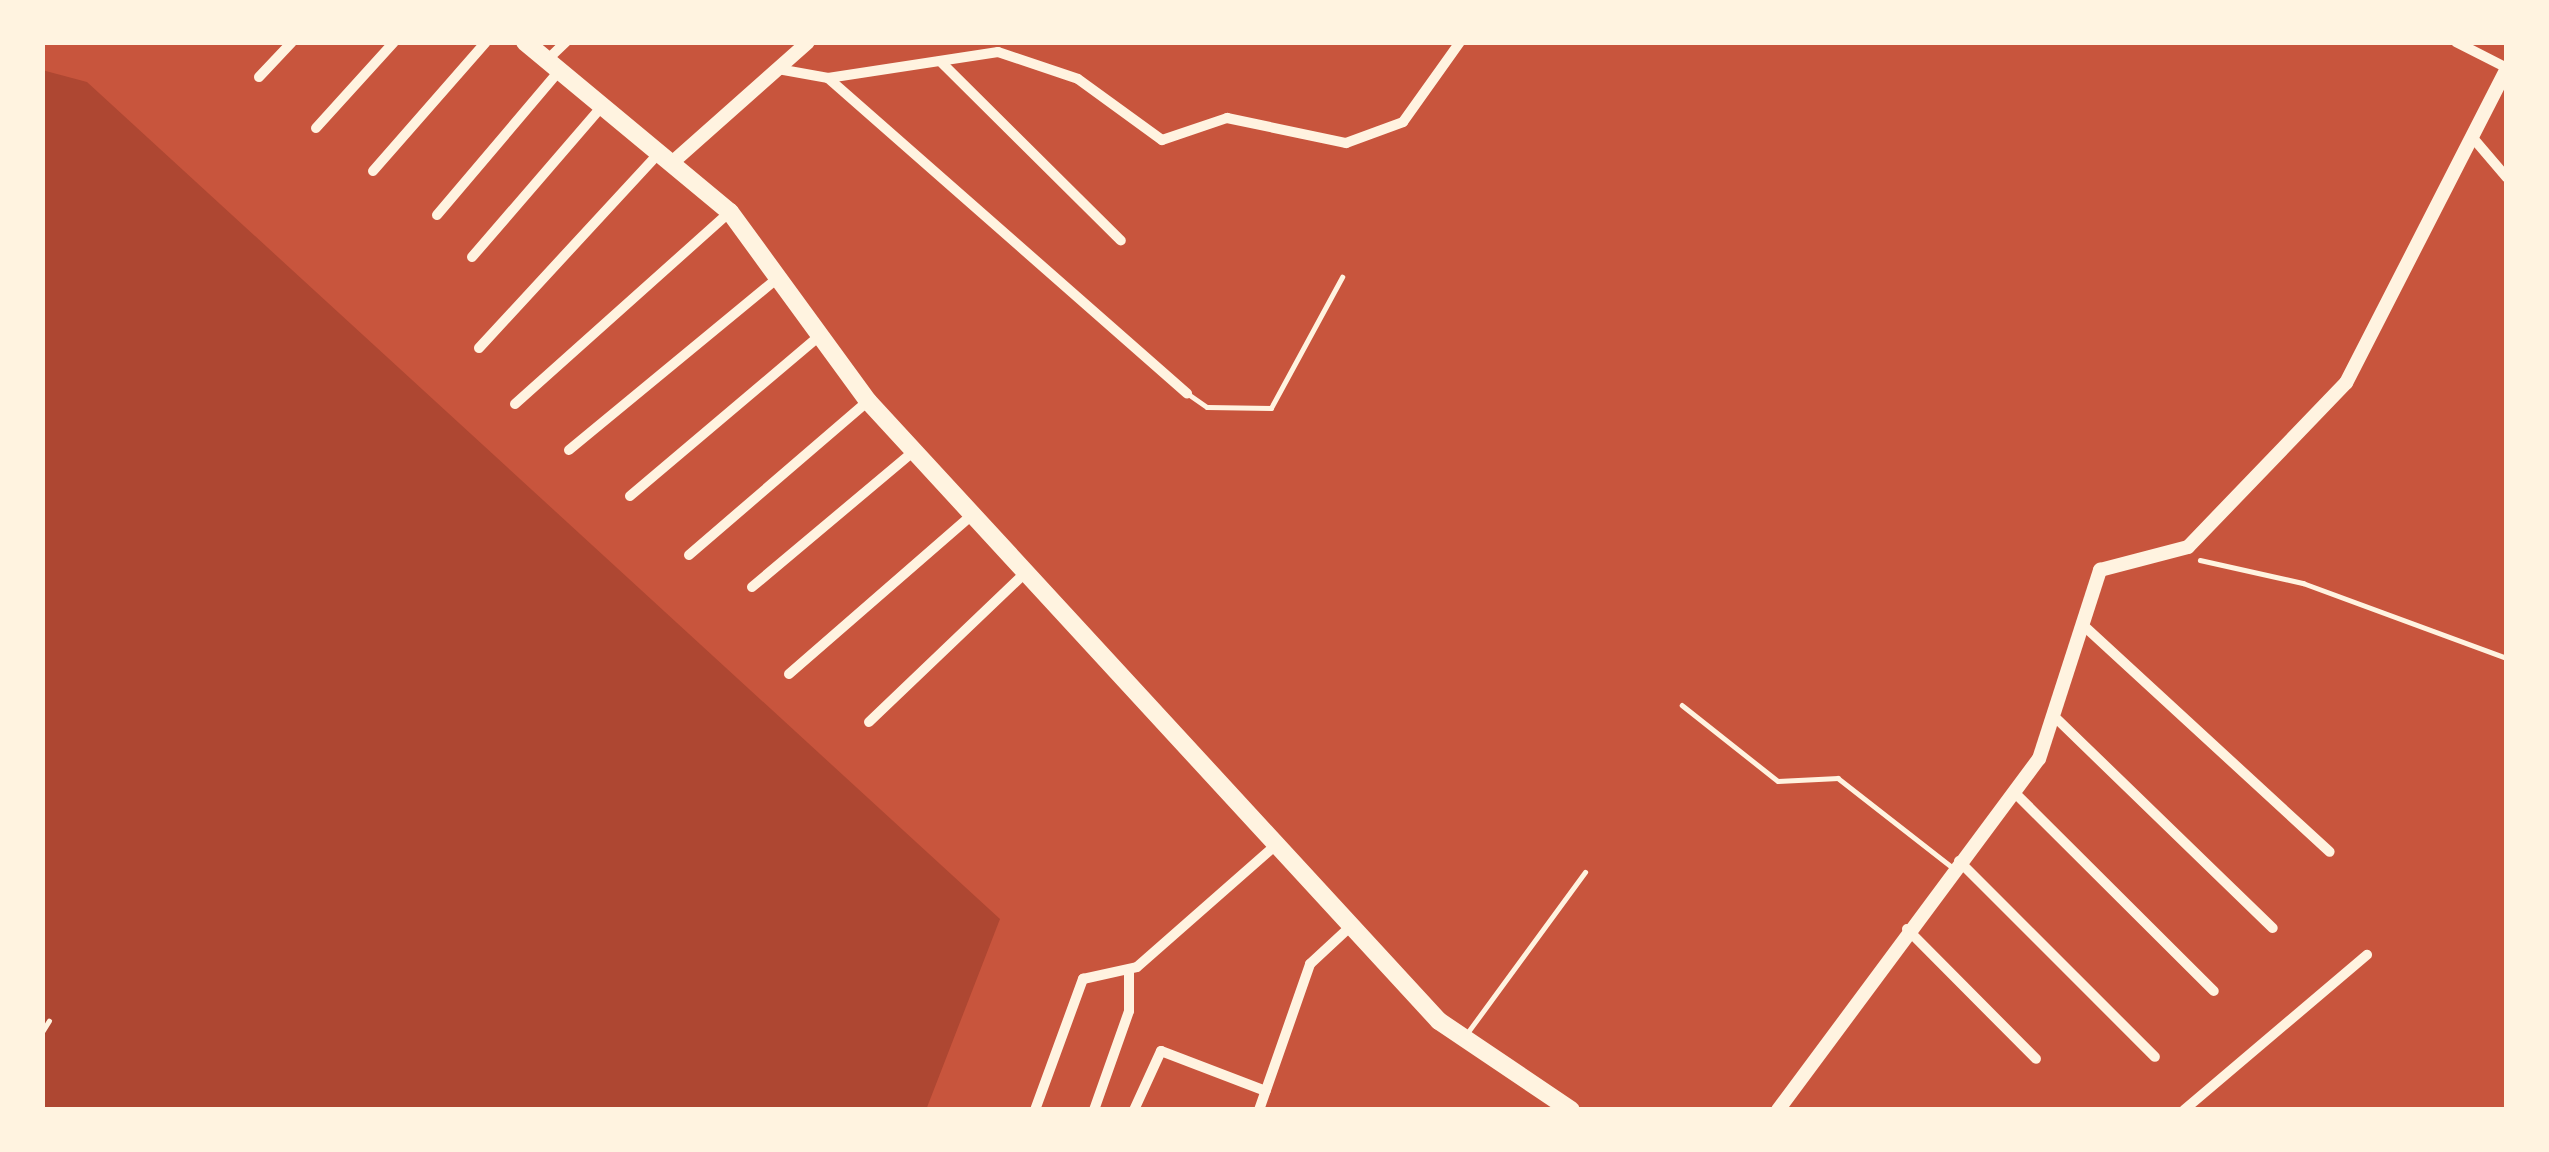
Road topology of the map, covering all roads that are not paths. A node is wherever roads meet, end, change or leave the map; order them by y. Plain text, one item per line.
1 (292, 42) edge
2 (394, 42) edge
3 (486, 42) edge
4 (525, 42) edge
5 (566, 42) edge
6 (808, 42) edge
7 (1460, 42) edge
8 (2456, 42) edge
9 (942, 63) junction
10 (552, 66) junction
11 (2507, 68) edge
12 (778, 69) junction
13 (259, 77) dead end
14 (828, 78) junction
15 (603, 105) junction
16 (316, 128) dead end
17 (2474, 137) junction
18 (668, 156) junction
19 (374, 170) dead end
20 (2507, 178) edge
21 (730, 212) junction
22 (437, 215) dead end
23 (1120, 241) dead end
24 (472, 257) dead end
25 (779, 277) junction
26 (1342, 277) dead end
27 (820, 335) junction
28 (479, 348) dead end
29 (1187, 393) joint
30 (868, 401) junction
31 (515, 404) dead end
32 (568, 450) dead end
33 (913, 452) junction
34 (630, 496) dead end
35 (971, 516) junction
36 (689, 555) dead end
37 (1025, 573) junction
38 (752, 587) dead end
39 (2083, 625) junction
40 (789, 674) dead end
41 (1682, 705) dead end
42 (2058, 721) junction
43 (869, 722) dead end
44 (2014, 792) junction
45 (1276, 844) junction
46 (2330, 852) dead end
47 (1956, 865) junction
48 (1585, 872) dead end
49 (1351, 926) junction
50 (1906, 928) junction
51 (2273, 928) dead end
52 (2367, 956) dead end
53 (1129, 973) junction
54 (2214, 991) dead end
55 (49, 1022) dead end
56 (42, 1032) edge
57 (1463, 1040) junction
58 (2155, 1057) dead end
59 (2036, 1059) dead end
60 (1266, 1091) junction
61 (1564, 1109) edge
62 (1035, 1110) edge
63 (1094, 1110) edge
64 (1134, 1110) edge
65 (1259, 1110) edge
66 (1778, 1110) edge
67 (2184, 1110) edge

1 - 13 street
2 - 16 street
3 - 19 street
4 - 10 highway
5 - 10 street
6 - 12 street
7 - 9 street
8 - 11 street
9 - 14 street
9 - 23 street
10 - 15 highway
10 - 22 street
11 - 17 street
12 - 14 street
12 - 18 street
14 - 29 street
15 - 18 highway
15 - 24 street
17 - 20 street
17 - 39 street
18 - 21 highway
18 - 28 street
21 - 25 highway
21 - 31 street
25 - 27 highway
25 - 32 street
26 - 29 lane
27 - 30 highway
27 - 34 street
30 - 33 highway
30 - 36 street
33 - 35 highway
33 - 38 street
35 - 37 highway
35 - 40 street
37 - 43 street
37 - 45 highway
39 - 42 street
39 - 46 street
41 - 47 lane
42 - 44 street
42 - 51 street
44 - 47 street
44 - 54 street
45 - 49 highway
45 - 53 street
47 - 50 street
47 - 58 street
48 - 57 lane
49 - 57 highway
49 - 60 street
50 - 59 street
50 - 66 street
52 - 67 street
53 - 62 street
53 - 63 street
55 - 56 lane
57 - 61 highway
60 - 64 street
60 - 65 street

